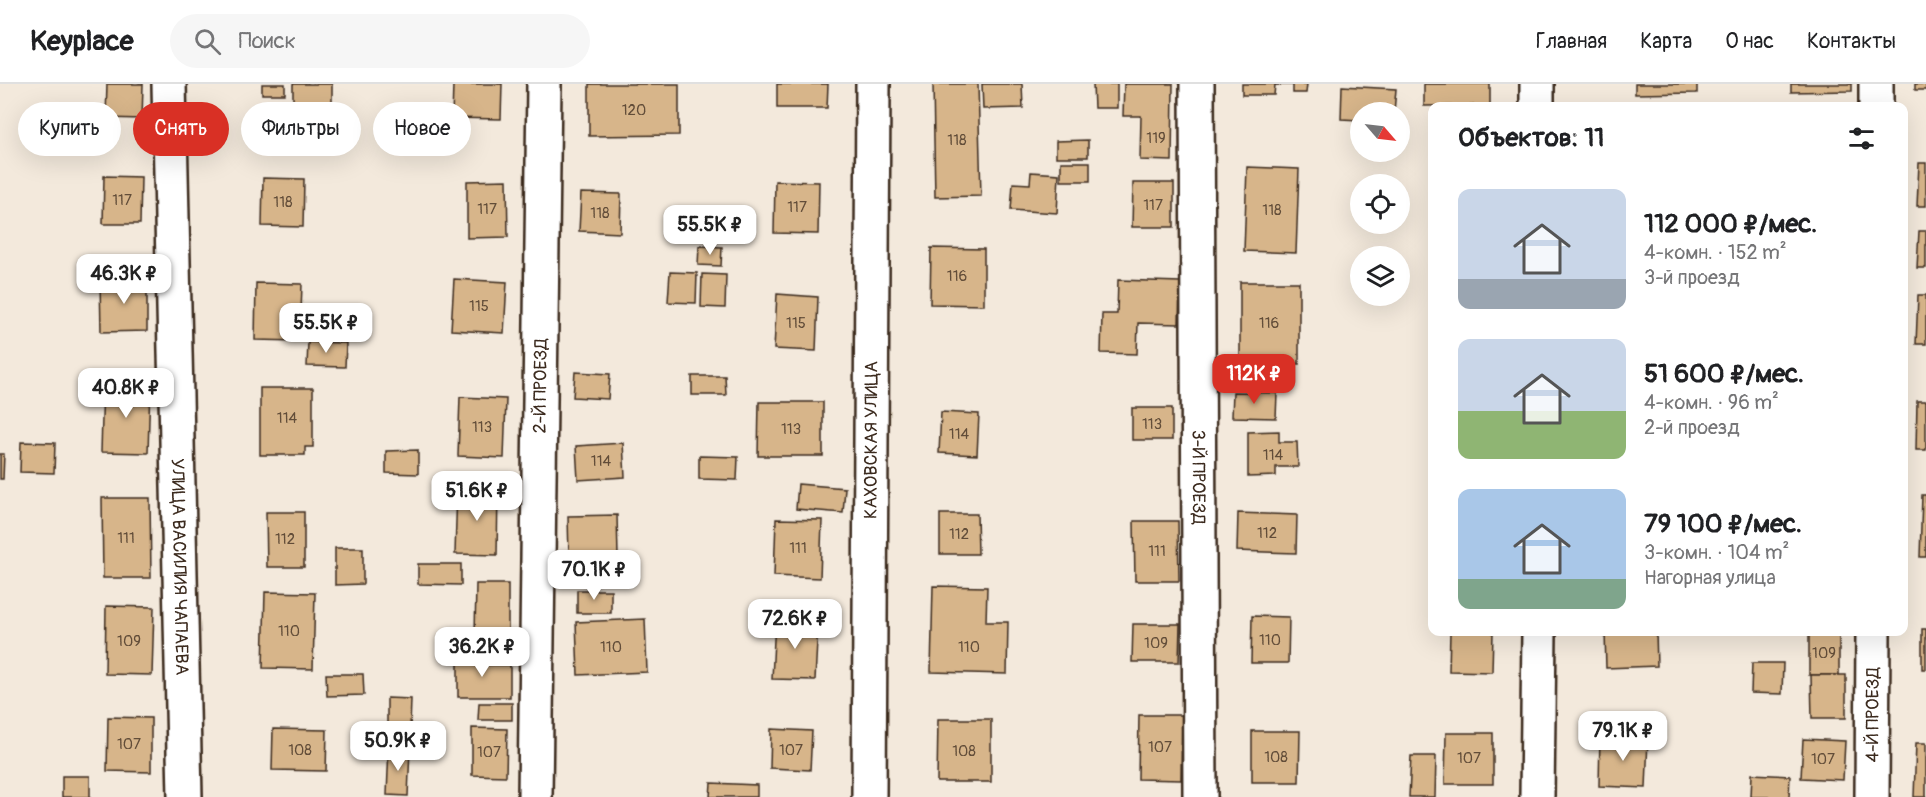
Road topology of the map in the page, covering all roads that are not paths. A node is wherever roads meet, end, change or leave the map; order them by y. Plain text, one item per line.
1 (169, 84) edge
2 (544, 84) edge
3 (873, 84) edge
4 (1197, 84) edge
5 (1537, 84) edge
6 (1876, 84) edge
7 (1538, 102) edge
8 (1876, 102) edge
9 (1539, 636) edge
10 (1873, 636) edge
11 (185, 797) edge
12 (535, 797) edge
13 (869, 797) edge
14 (1200, 797) edge
15 (1537, 797) edge
16 (1872, 797) edge

1 - 11 street, УЛИЦА ВАСИЛИЯ ЧАПАЕВА
2 - 12 street, 2-Й ПРОЕЗД
3 - 13 street, КАХОВСКАЯ УЛИЦА
4 - 14 street, 3-Й ПРОЕЗД
5 - 7 street
6 - 8 street
9 - 15 street
10 - 16 street, 4-Й ПРОЕЗД

